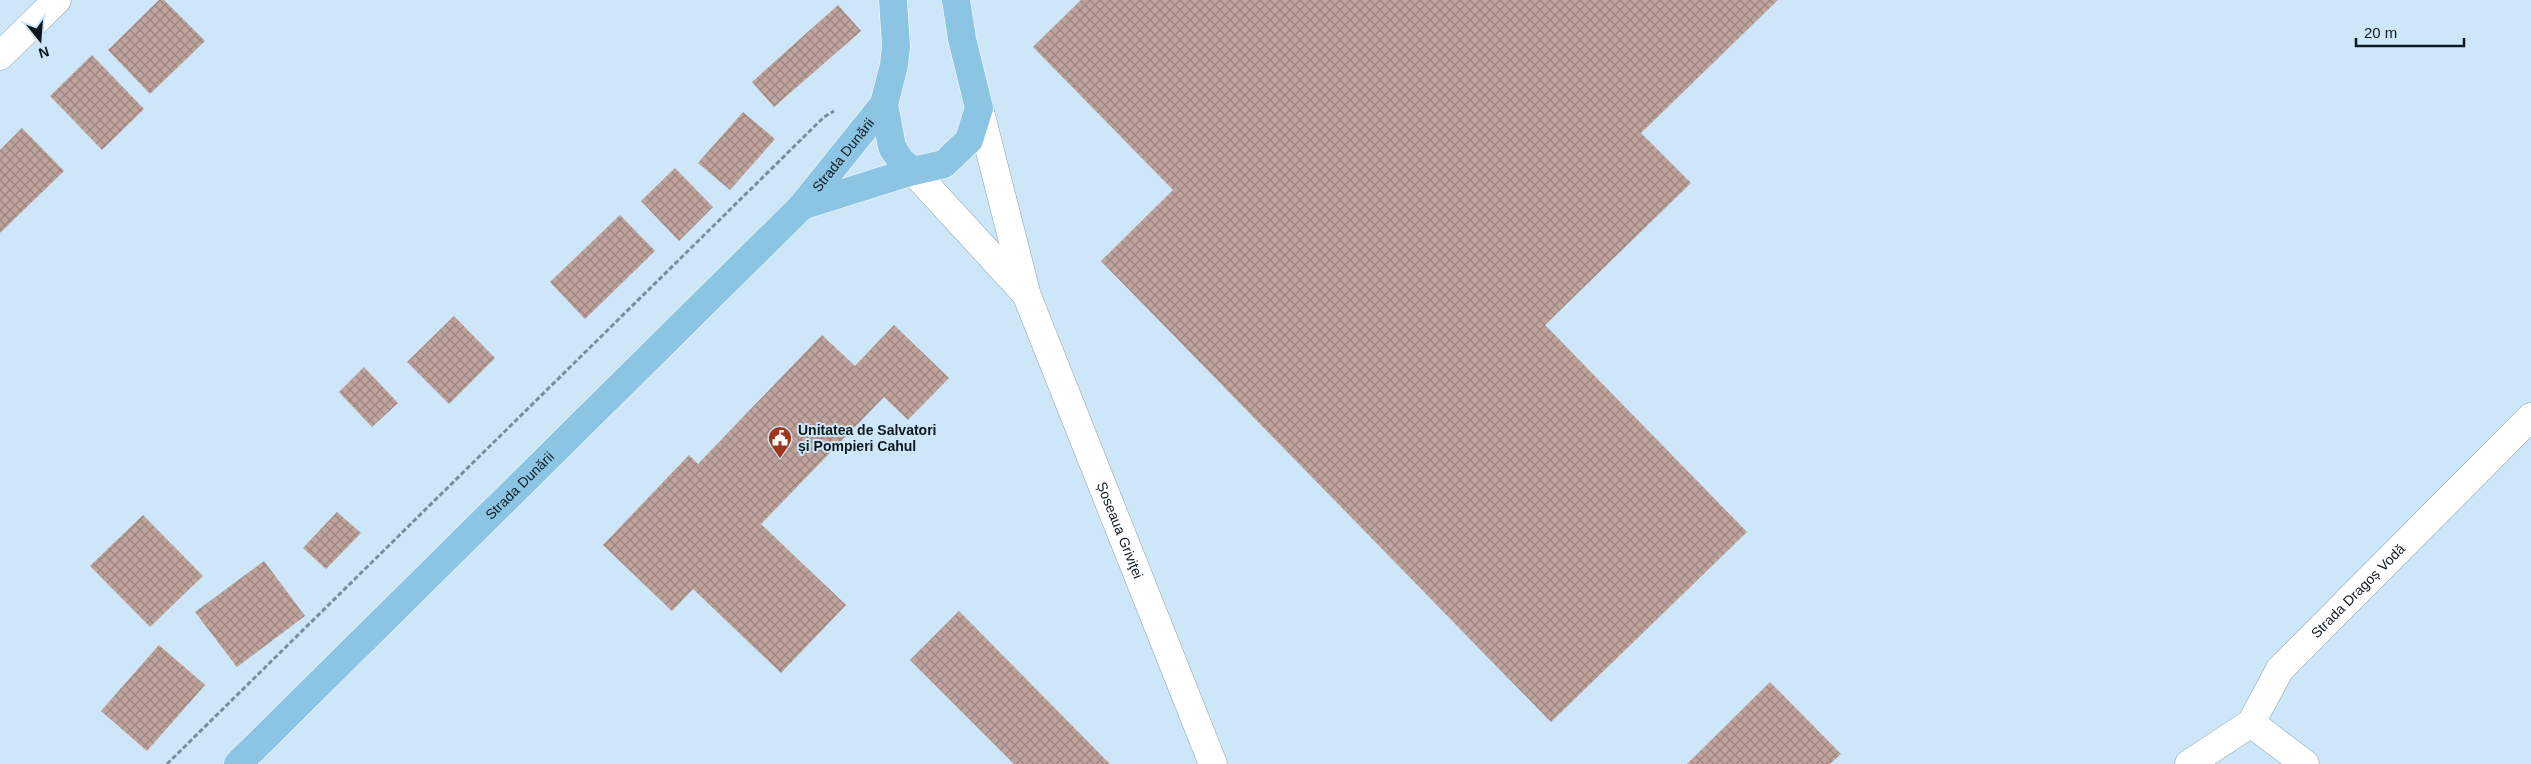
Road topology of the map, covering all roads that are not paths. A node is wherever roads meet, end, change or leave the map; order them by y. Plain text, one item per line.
1 (57, 0) edge
2 (893, 0) edge
3 (956, 0) edge
4 (0, 56) edge
5 (884, 104) junction
6 (979, 108) junction
7 (913, 171) junction
8 (802, 206) junction
9 (1027, 296) junction
10 (2531, 417) edge
11 (2251, 723) junction
12 (238, 764) edge
13 (1213, 764) edge
14 (2189, 764) edge
15 (2305, 764) edge

1 - 4 street
2 - 5 main road
3 - 6 main road
5 - 7 main road
5 - 8 main road, Strada Dunării
6 - 7 main road, Strada Dunării
6 - 9 street, Șoseaua Griviţei
7 - 8 main road, Strada Dunării
7 - 9 street, Șoseaua Griviţei
8 - 12 main road, Strada Dunării
9 - 13 street, Șoseaua Griviţei
10 - 11 street, Strada Dragoș Vodă
11 - 14 street, Strada Dragoș Vodă
11 - 15 street

